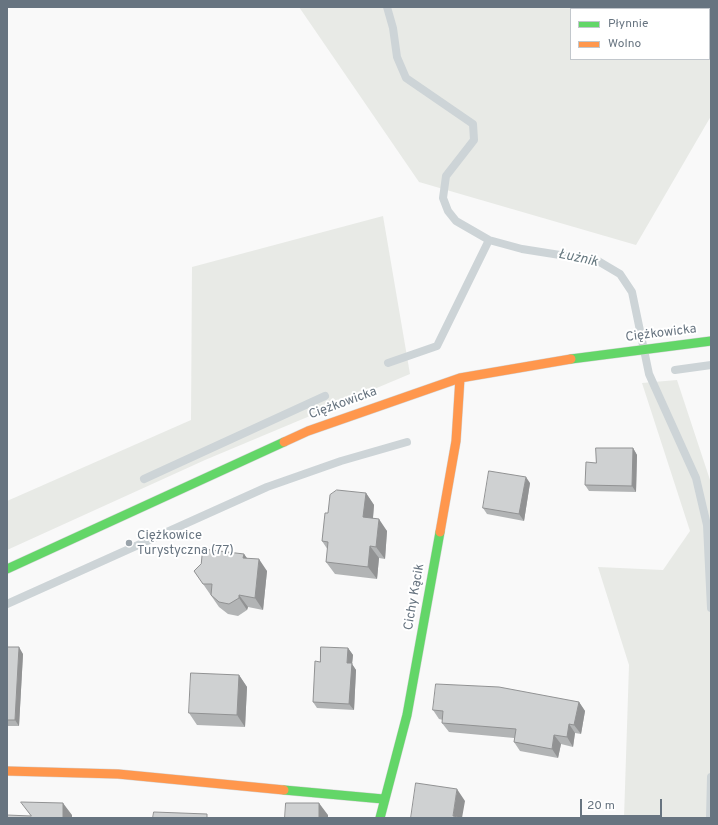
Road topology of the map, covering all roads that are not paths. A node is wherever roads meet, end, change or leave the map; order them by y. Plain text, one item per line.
1 (711, 341) edge
2 (460, 378) junction
3 (7, 569) edge
4 (7, 771) edge
5 (383, 799) junction
6 (380, 818) edge

1 - 2 street, Ciężkowicka
2 - 3 street, Ciężkowicka
2 - 5 street, Cichy Kącik
4 - 5 street
5 - 6 street, Cichy Kącik

